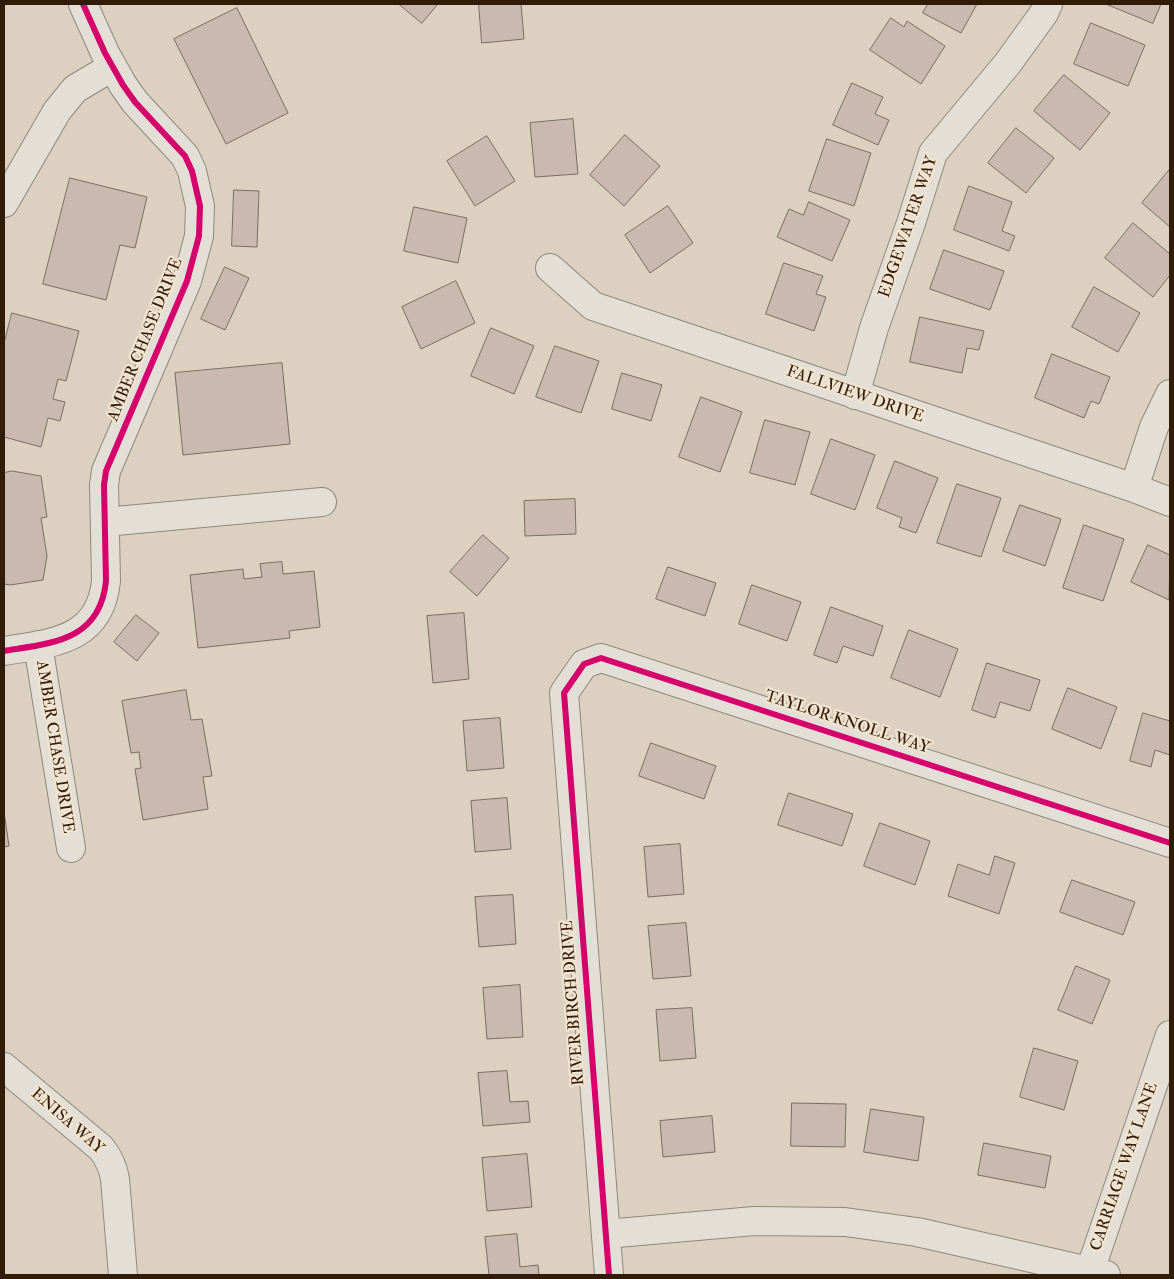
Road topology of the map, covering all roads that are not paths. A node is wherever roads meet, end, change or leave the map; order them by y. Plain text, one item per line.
1 (83, 4) edge
2 (1048, 4) edge
3 (112, 66) junction
4 (4, 203) edge
5 (550, 268) dead end
6 (1170, 394) edge
7 (855, 395) junction
8 (1134, 488) junction
9 (322, 502) dead end
10 (1170, 502) edge
11 (105, 522) junction
12 (38, 645) junction
13 (4, 651) edge
14 (566, 729) joint
15 (1170, 843) edge
16 (71, 848) dead end
17 (1170, 1035) edge
18 (4, 1067) edge
19 (606, 1234) junction
20 (1098, 1273) edge
21 (123, 1275) edge
22 (608, 1275) edge

1 - 3 street, AMBER CHASE DRIVE
2 - 7 street, EDGEWATER WAY
3 - 4 street
3 - 11 street, AMBER CHASE DRIVE
5 - 7 street, FALLVIEW DRIVE
6 - 8 street
7 - 8 street, FALLVIEW DRIVE
8 - 10 street, FALLVIEW DRIVE
9 - 11 street
11 - 12 street, AMBER CHASE DRIVE
12 - 13 street, AMBER CHASE DRIVE
12 - 16 street, AMBER CHASE DRIVE
14 - 15 street, TAYLOR KNOLL WAY
14 - 19 street, RIVER BIRCH DRIVE
17 - 20 street, CARRIAGE WAY LANE
18 - 21 street, ENISA WAY
19 - 20 street
19 - 22 street, RIVER BIRCH DRIVE

